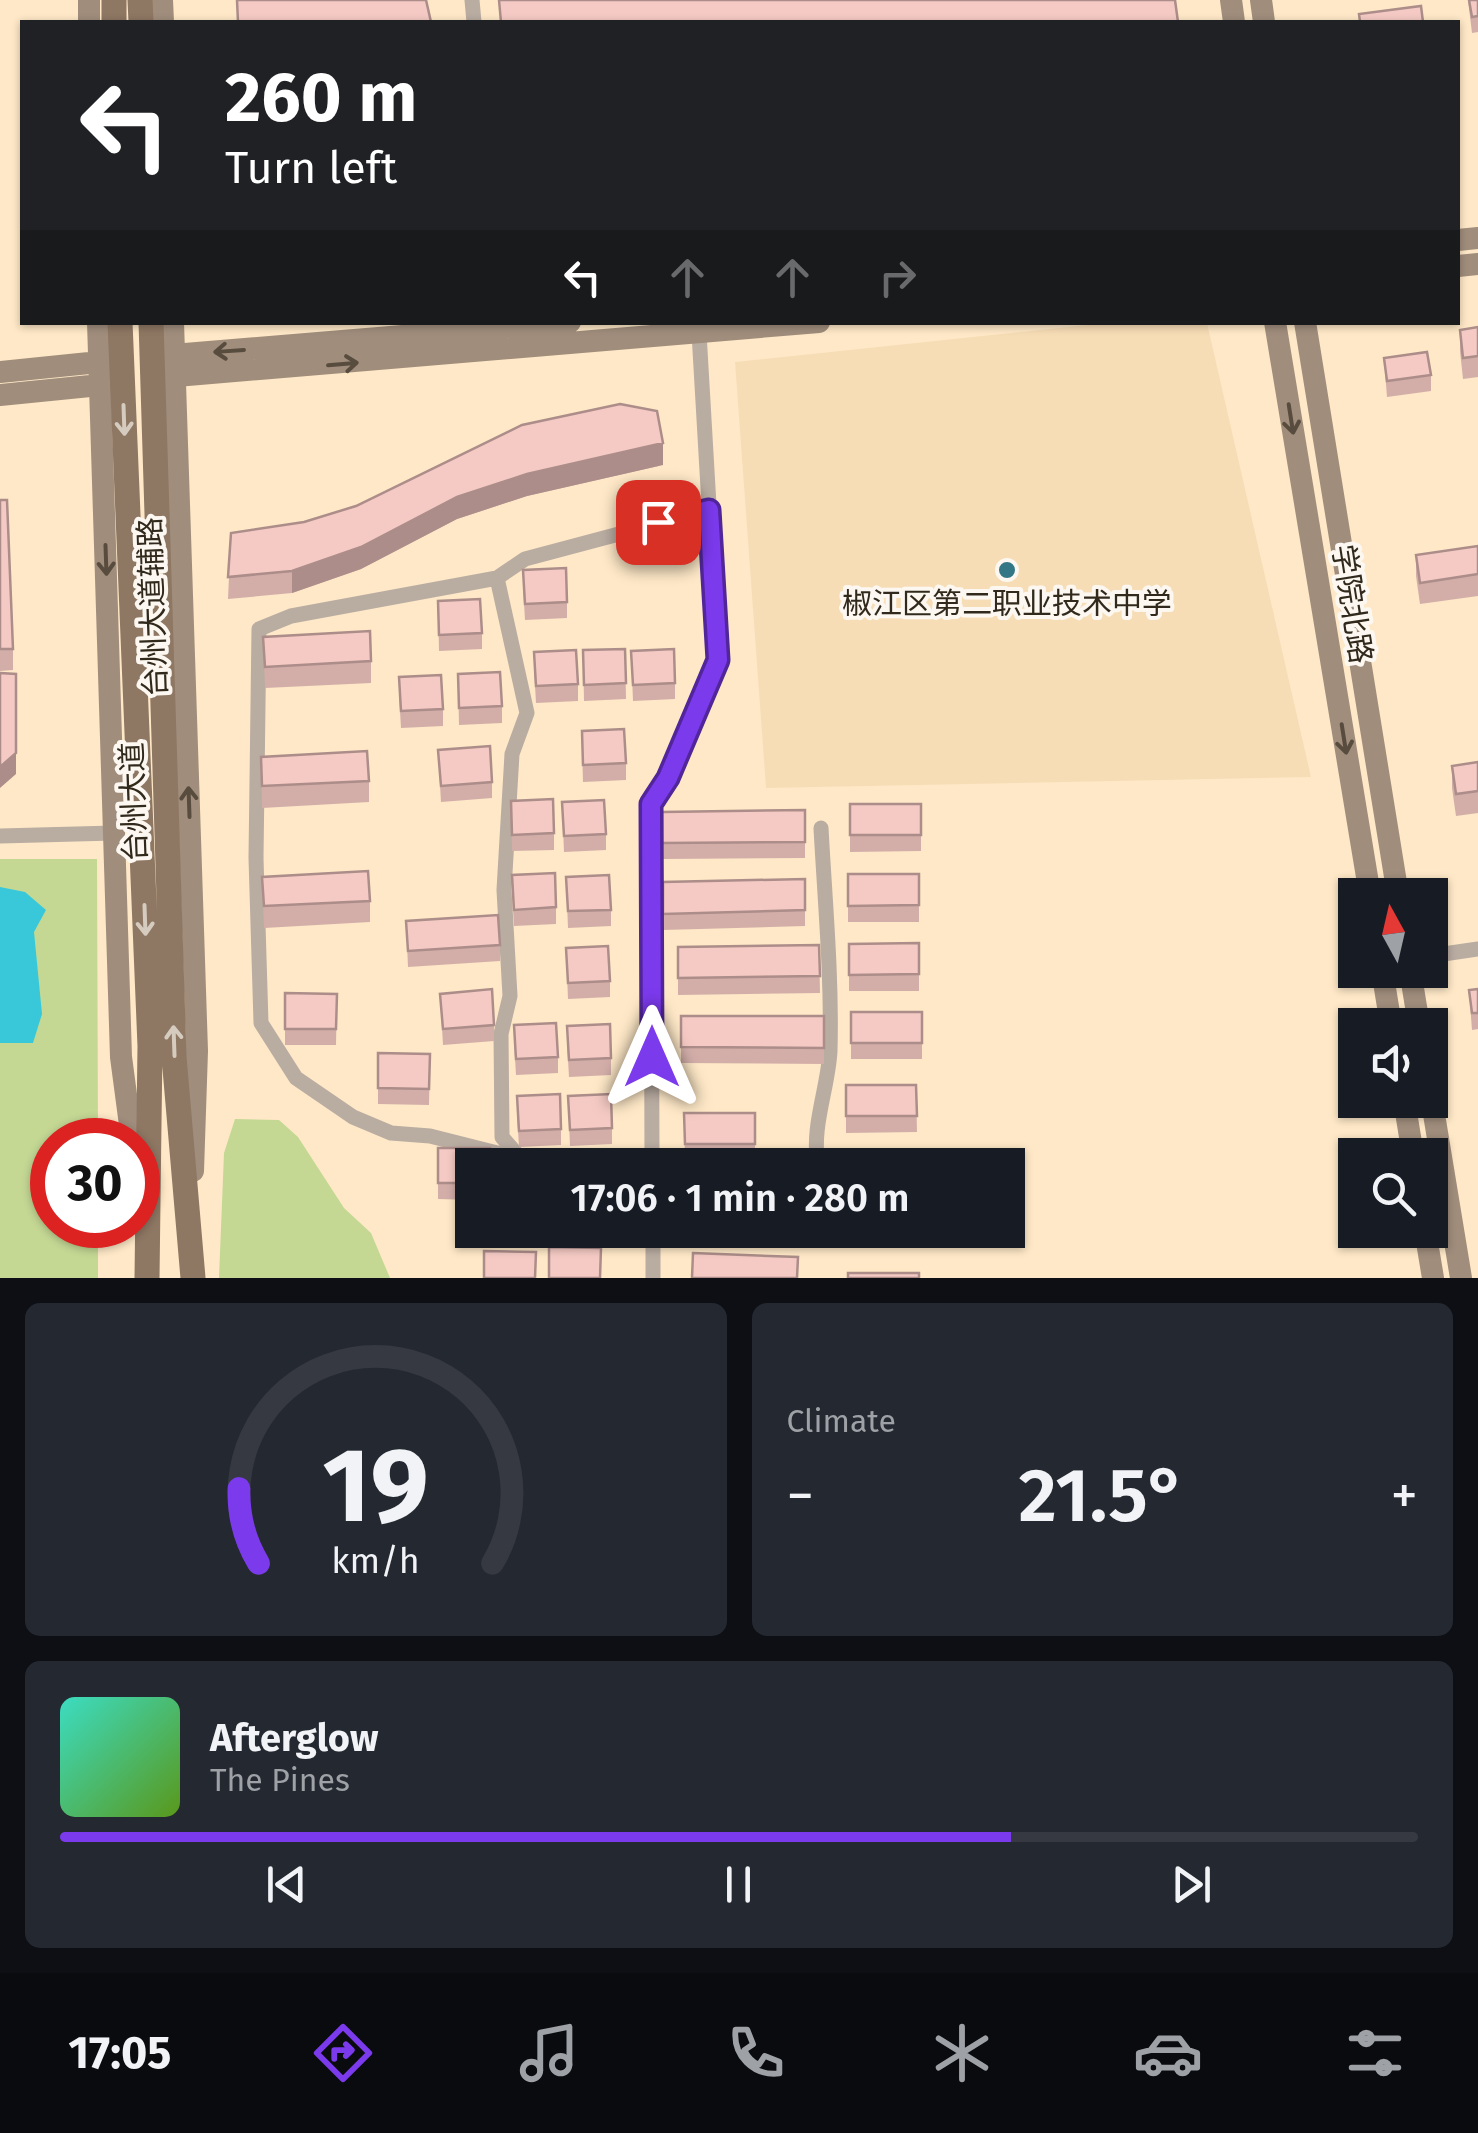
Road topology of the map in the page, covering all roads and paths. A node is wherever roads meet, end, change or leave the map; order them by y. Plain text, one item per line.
1 (98, 325) edge
2 (120, 325) edge
3 (152, 325) edge
4 (173, 325) edge
5 (552, 325) edge
6 (786, 325) edge
7 (1275, 325) edge
8 (1305, 325) edge
9 (505, 333) edge
10 (699, 333) junction
11 (168, 362) junction
12 (0, 372) edge
13 (100, 373) junction
14 (39, 380) junction
15 (0, 395) edge
16 (709, 510) junction
17 (496, 578) junction
18 (821, 828) dead end
19 (114, 833) junction
20 (0, 836) edge
21 (1367, 878) edge
22 (1395, 878) edge
23 (1478, 949) edge
24 (1448, 953) edge
25 (129, 1118) edge
26 (149, 1118) edge
27 (1435, 1118) edge
28 (476, 1148) edge
29 (511, 1148) edge
30 (652, 1148) edge
31 (815, 1148) edge
32 (147, 1248) edge
33 (653, 1248) edge
34 (1428, 1248) edge
35 (147, 1278) edge
36 (193, 1278) edge
37 (653, 1278) edge
38 (1433, 1278) edge
39 (1461, 1278) edge

1 - 13 main road, 台州大道辅路
2 -> 26 main road, 台州大道
3 - 11 main road, 台州大道
4 - 11 main road
5 - 9 main road
6 - 10 main road
7 -> 21 main road, 学院北路
8 - 22 main road, 学院北路
9 - 10 main road
9 - 11 main road
10 - 16 street
36 -> 11 main road, 台州大道
12 - 14 main road
13 - 14 main road
13 -> 19 main road, 台州大道辅路
14 - 15 main road
16 - 17 street
16 - 30 street
17 - 28 street
17 - 29 street
18 - 31 street
19 - 20 street
19 - 25 main road, 台州大道辅路
23 - 24 street
27 - 39 main road
32 - 35 main road, 台州大道
33 - 37 street
34 - 38 main road

